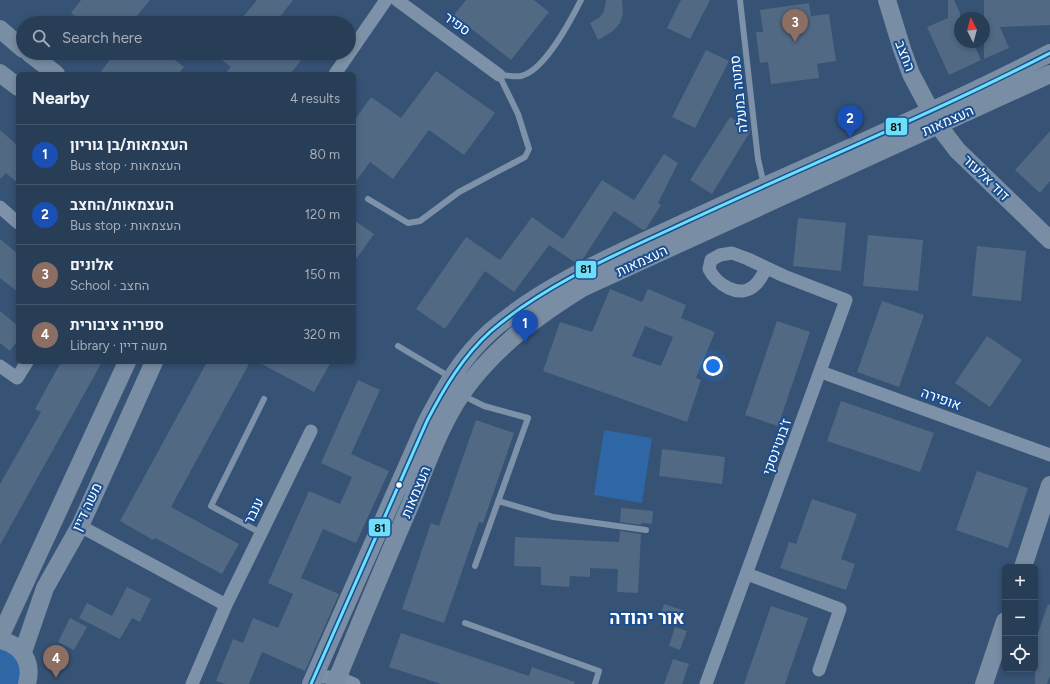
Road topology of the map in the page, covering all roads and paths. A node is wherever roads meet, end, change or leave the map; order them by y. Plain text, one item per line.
1 (386, 0) edge
2 (397, 0) edge
3 (581, 0) edge
4 (740, 0) edge
5 (887, 0) edge
6 (0, 29) edge
7 (16, 43) edge
8 (356, 44) edge
9 (1050, 53) edge
10 (38, 60) edge
11 (345, 60) edge
12 (53, 72) edge
13 (336, 72) edge
14 (0, 73) edge
15 (1050, 74) edge
16 (499, 75) junction
17 (16, 85) edge
18 (934, 118) junction
19 (764, 185) junction
20 (368, 199) dead end
21 (0, 207) edge
22 (16, 220) edge
23 (1050, 240) edge
24 (766, 269) dead end
25 (398, 346) dead end
26 (26, 364) edge
27 (127, 364) edge
28 (153, 364) edge
29 (0, 366) edge
30 (821, 372) junction
31 (451, 378) junction
32 (461, 395) junction
33 (264, 399) dead end
34 (311, 431) dead end
35 (1050, 455) edge
36 (1050, 485) edge
37 (498, 501) junction
38 (80, 526) junction
39 (646, 530) dead end
40 (262, 533) junction
41 (1024, 564) edge
42 (475, 566) dead end
43 (747, 574) junction
44 (226, 605) junction
45 (465, 623) dead end
46 (1002, 630) edge
47 (0, 637) edge
48 (0, 640) edge
49 (22, 652) junction
50 (820, 670) dead end
51 (313, 680) edge
52 (336, 681) edge
53 (27, 684) edge
54 (192, 684) edge
55 (354, 684) edge
56 (595, 684) edge
57 (706, 684) edge
58 (984, 684) edge

1 - 8 street
2 - 16 street, ספיר
3 - 16 lane
4 - 19 lane, סמטה במעלה
5 - 18 main road, החצב
6 - 7 main road
9 - 18 main road, העצמאות
10 - 12 main road
11 - 13 street
14 - 17 main road
15 - 18 main road, העצמאות
16 - 20 lane
18 - 19 main road, העצמאות
18 - 23 main road, דוד אלעזר
18 - 32 main road, העצמאות
19 - 31 main road, העצמאות
21 - 22 street
24 - 30 street, ז'בוטינסקי
25 - 31 lane
26 - 29 street
27 - 47 main road, משה דיין
28 - 38 main road, משה דיין
30 - 35 street, אופירה
30 - 43 street, ז'בוטינסקי
31 - 51 main road, העצמאות
32 - 37 lane
32 - 52 main road, העצמאות
33 - 40 lane
34 - 40 street, ענבר
36 - 41 main road
37 - 39 lane
37 - 42 lane
38 - 44 street
38 - 49 main road, משה דיין
40 - 44 street, ענבר
43 - 50 street
43 - 57 street, ז'בוטינסקי
44 - 54 street, ענבר
45 - 56 lane
46 - 58 main road
48 - 49 main road
49 - 53 main road
51 - 52 street
52 - 55 street

